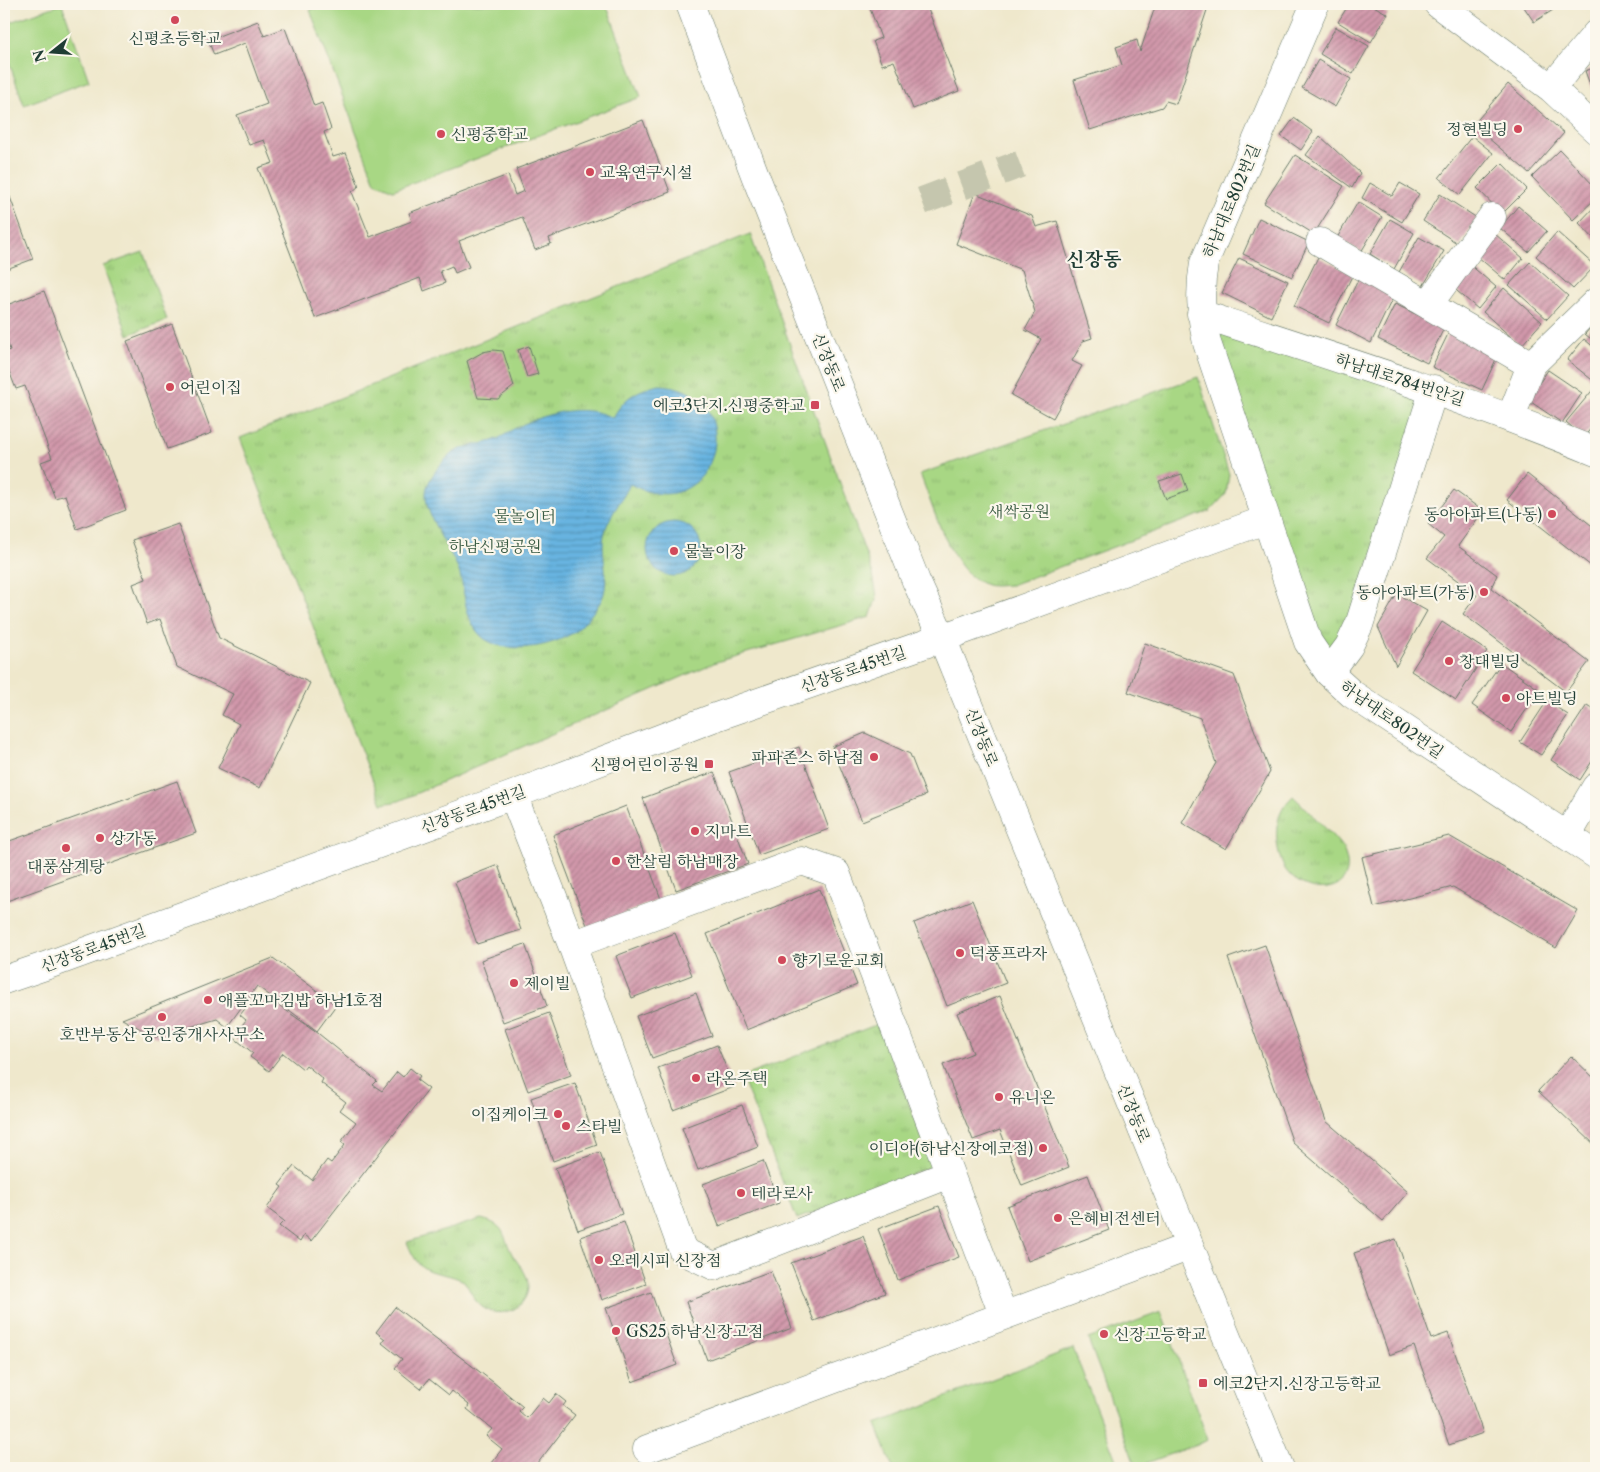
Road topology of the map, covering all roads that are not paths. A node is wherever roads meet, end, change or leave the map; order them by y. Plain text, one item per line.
1 (690, 4) edge
2 (1315, 4) edge
3 (1438, 4) edge
4 (1594, 40) edge
5 (1551, 88) junction
6 (1596, 130) edge
7 (1492, 217) dead end
8 (1320, 242) dead end
9 (1596, 302) edge
10 (1428, 305) junction
11 (1201, 314) junction
12 (1532, 365) junction
13 (1434, 389) junction
14 (1511, 417) junction
15 (1596, 452) edge
16 (1265, 520) junction
17 (942, 638) junction
18 (1329, 673) junction
19 (1596, 786) edge
20 (513, 795) junction
21 (1567, 836) junction
22 (1596, 855) edge
23 (572, 945) junction
24 (4, 980) edge
25 (950, 1174) junction
26 (1188, 1247) junction
27 (1003, 1314) junction
28 (646, 1449) dead end
29 (1280, 1468) edge

1 - 17 street, 신장동로
2 - 11 street, 하남대로802번길
3 - 5 street
4 - 5 street
5 - 6 street
7 - 10 street
8 - 10 street
9 - 12 street
10 - 12 street
11 - 13 street, 하남대로784번안길
11 - 16 street, 하남대로802번길
12 - 14 street
13 - 14 street, 하남대로784번안길
13 - 18 street
14 - 15 street, 하남대로784번안길
16 - 17 street
16 - 18 street, 하남대로802번길
17 - 20 street, 신장동로45번길
17 - 26 street, 신장동로
18 - 21 street, 하남대로802번길
19 - 21 street
20 - 23 street
20 - 24 street, 신장동로45번길
21 - 22 street, 하남대로802번길
23 - 25 street
23 - 25 street
25 - 27 street
26 - 27 street
26 - 29 street, 신장동로
27 - 28 street

